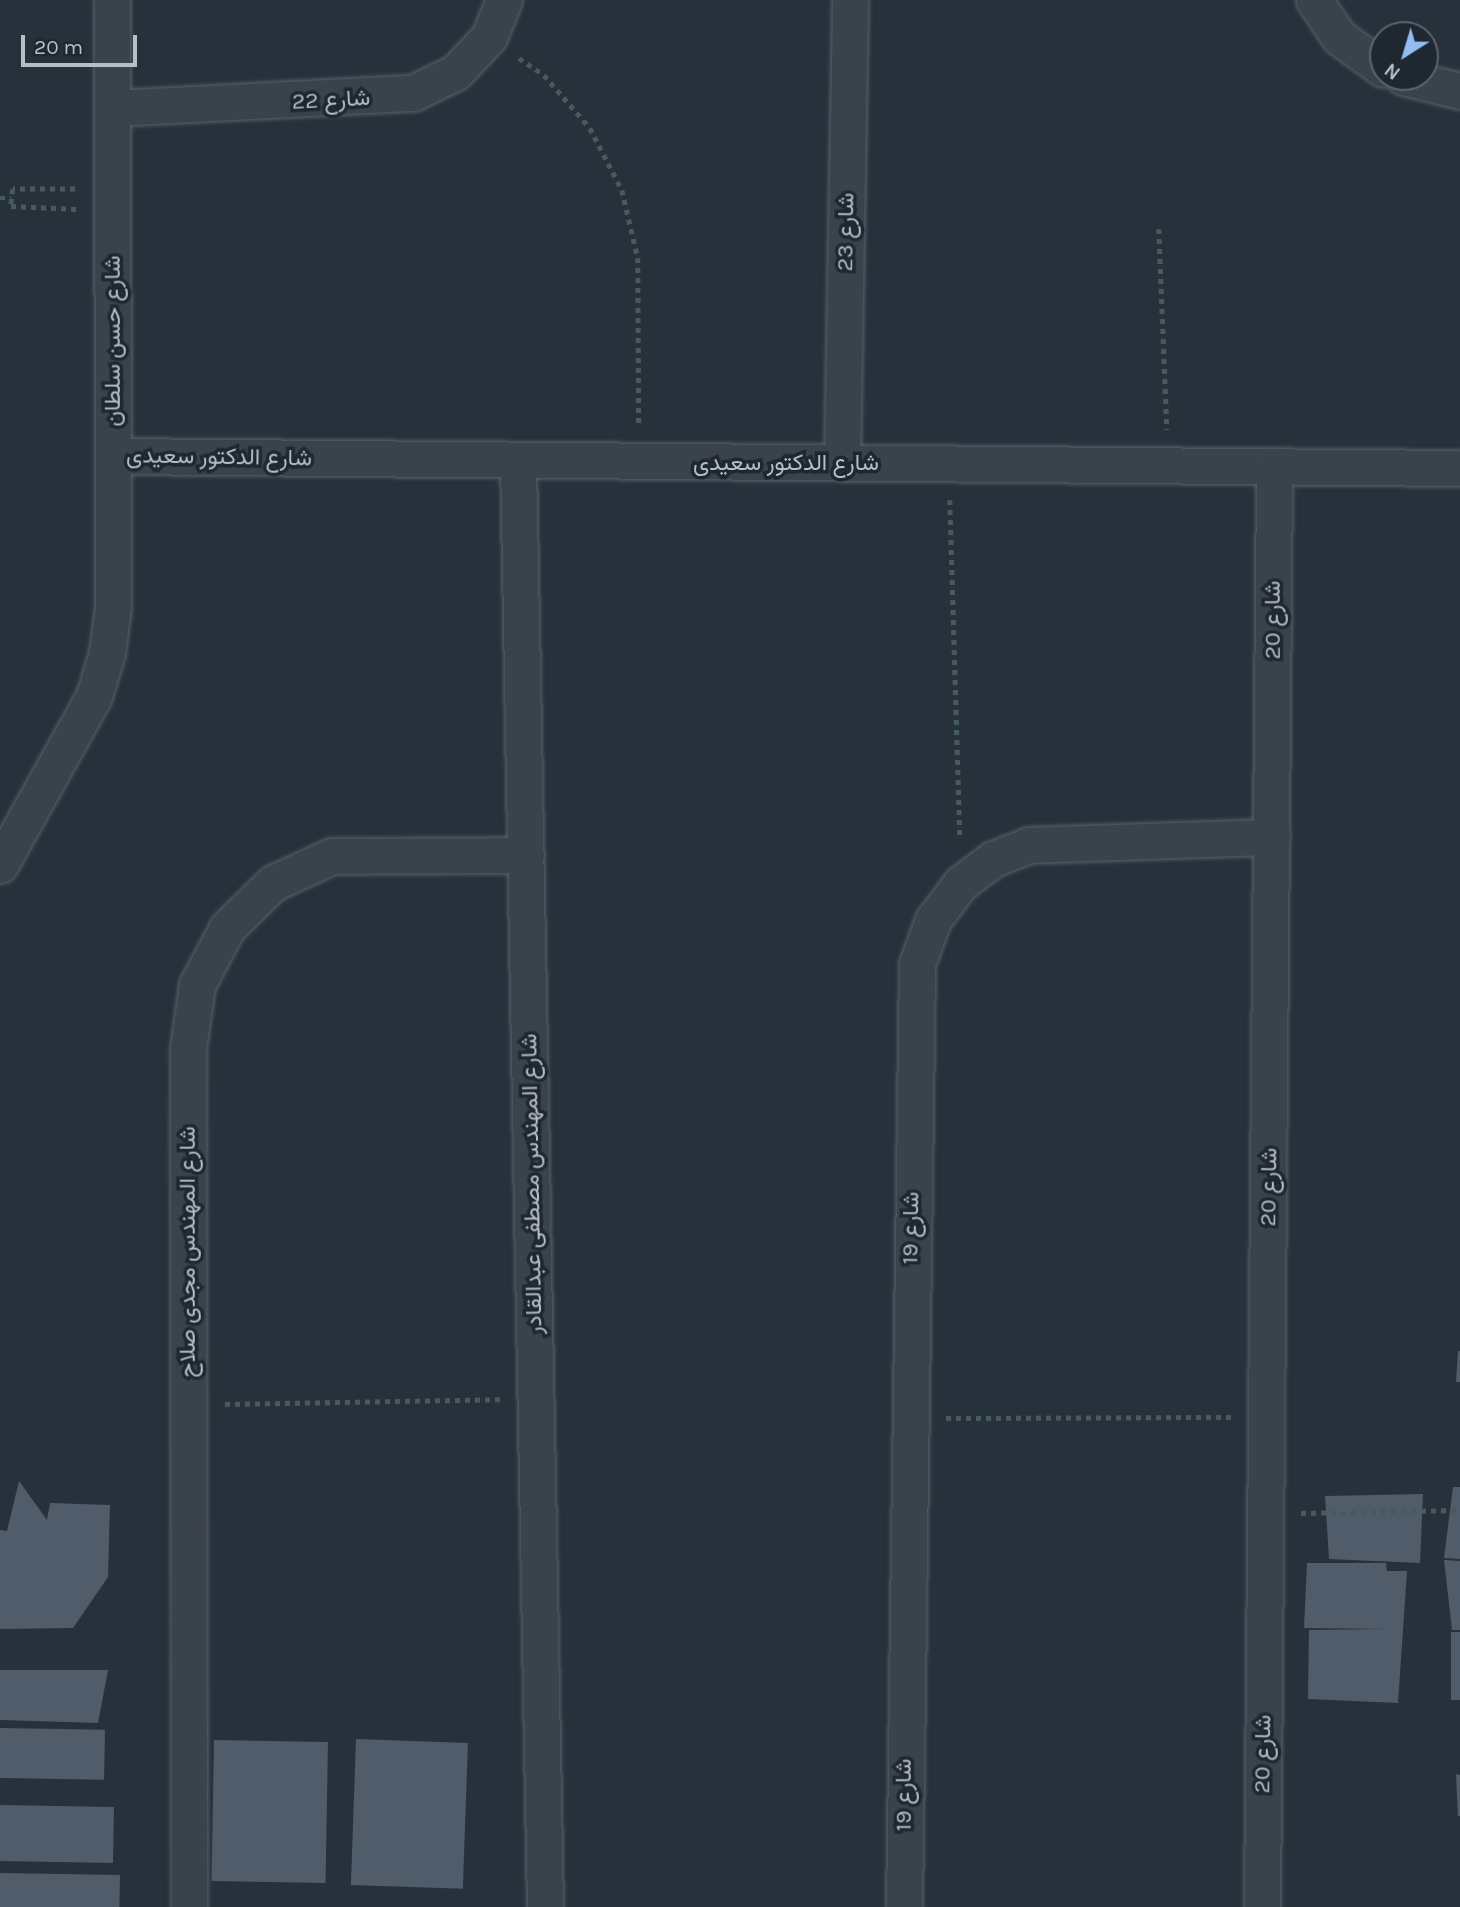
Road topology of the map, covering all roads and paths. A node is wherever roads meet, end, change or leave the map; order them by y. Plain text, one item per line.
1 (112, 0) edge
2 (504, 0) edge
3 (850, 0) edge
4 (1314, 0) edge
5 (489, 37) junction
6 (1369, 59) edge
7 (1439, 85) edge
8 (1460, 90) edge
9 (113, 108) junction
10 (0, 198) edge
11 (10, 198) junction
12 (113, 199) junction
13 (1159, 229) dead end
14 (113, 456) junction
15 (518, 461) junction
16 (639, 462) junction
17 (842, 463) junction
18 (950, 464) junction
19 (1168, 466) junction
20 (1274, 467) junction
21 (1460, 468) edge
22 (1272, 836) junction
23 (526, 855) junction
24 (0, 865) edge
25 (961, 883) junction
26 (536, 1398) junction
27 (188, 1405) junction
28 (1267, 1416) junction
29 (907, 1418) junction
30 (1460, 1510) edge
31 (1266, 1513) junction
32 (189, 1907) edge
33 (545, 1907) edge
34 (904, 1907) edge
35 (1262, 1907) edge

1 - 9 street, شارع حسن سلطان
2 - 5 street, شارع 22
3 - 17 street, شارع 23
4 - 6 street
5 - 9 street, شارع 22
5 - 16 path
7 - 8 street
9 - 12 street, شارع حسن سلطان
10 - 11 path
11 - 12 path
11 - 12 path
12 - 14 street, شارع حسن سلطان
13 - 19 path
14 - 15 street, شارع الدكتور سعيدى
14 - 24 street, شارع حسن سلطان
15 - 16 street, شارع الدكتور سعيدى
15 - 23 street, شارع المهندس مصطفى عبدالقادر
16 - 17 street, شارع الدكتور سعيدى
17 - 18 street, شارع الدكتور سعيدى
18 - 19 street, شارع الدكتور سعيدى
18 - 25 path
19 - 20 street, شارع الدكتور سعيدى
20 - 21 street, شارع الدكتور سعيدى
20 - 22 street, شارع 20
22 - 25 street, شارع 19
22 - 28 street, شارع 20
23 - 26 street, شارع المهندس مصطفى عبدالقادر
23 - 27 street, شارع المهندس مجدى صلاح
25 - 29 street, شارع 19
26 - 27 path
26 - 33 street, شارع المهندس مصطفى عبدالقادر
27 - 32 street, شارع المهندس مجدى صلاح
28 - 29 path
28 - 31 street, شارع 20
29 - 34 street, شارع 19
30 - 31 path
31 - 35 street, شارع 20

